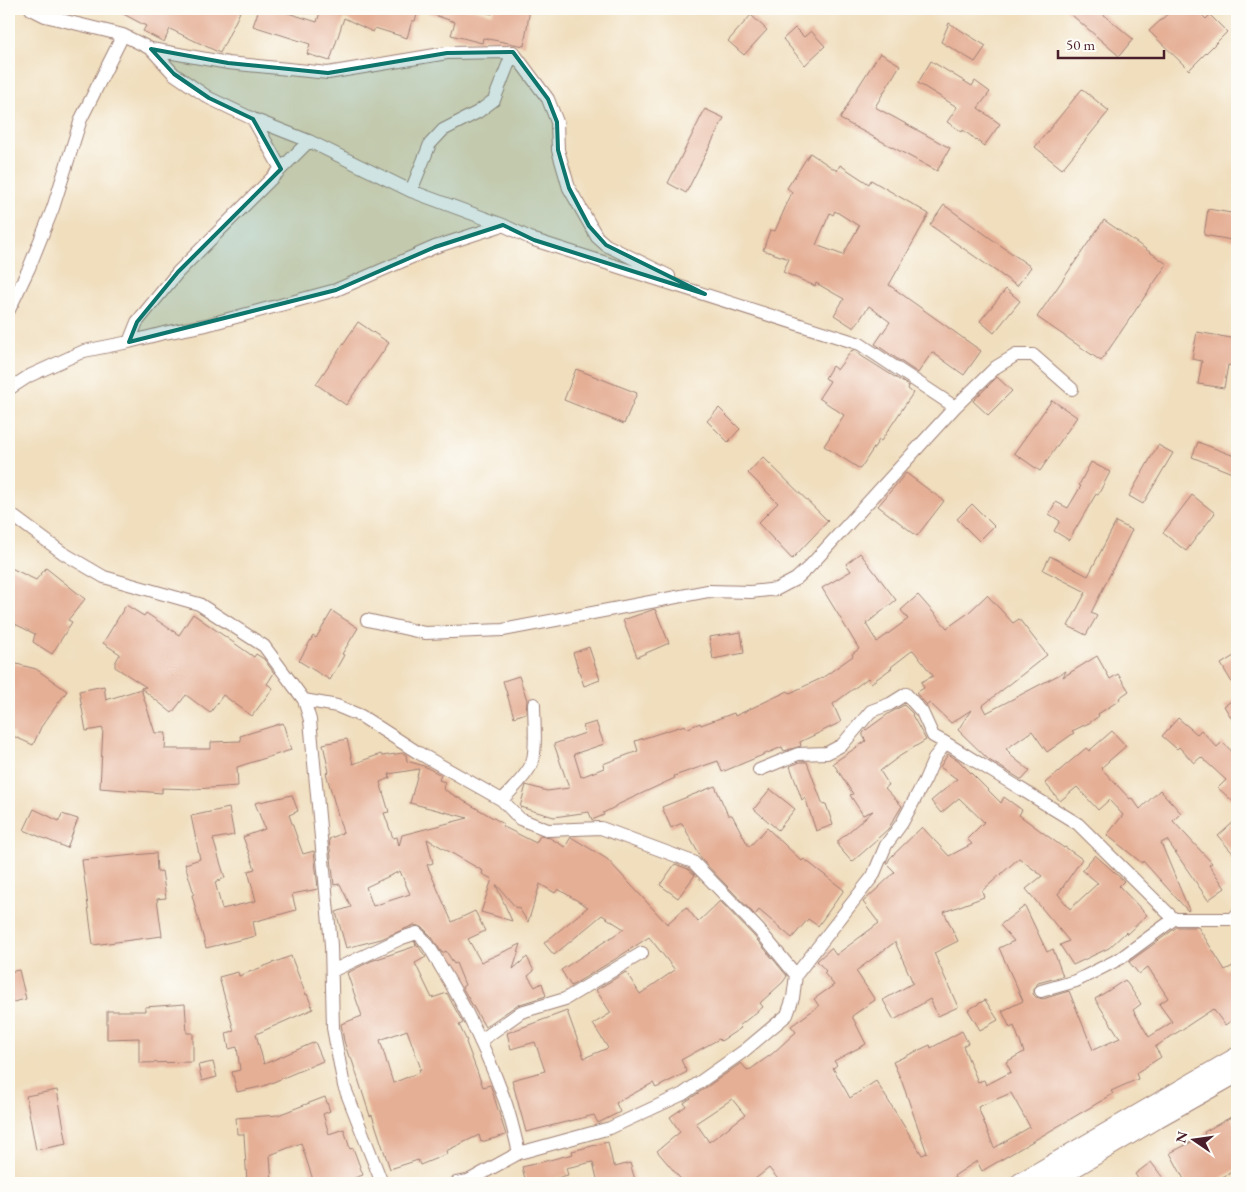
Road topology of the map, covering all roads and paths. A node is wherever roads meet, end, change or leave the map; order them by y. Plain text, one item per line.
1 (31, 9) edge
2 (47, 12) edge
3 (123, 35) junction
4 (151, 49) junction
5 (513, 52) junction
6 (252, 119) junction
7 (309, 141) junction
8 (281, 169) junction
9 (411, 191) junction
10 (503, 225) junction
11 (705, 294) junction
12 (9, 310) edge
13 (129, 342) junction
14 (9, 389) edge
15 (1072, 389) dead end
16 (956, 407) junction
17 (9, 513) edge
18 (367, 620) dead end
19 (304, 700) junction
20 (534, 704) dead end
21 (946, 742) junction
22 (759, 770) dead end
23 (502, 800) junction
24 (1237, 914) edge
25 (1174, 919) junction
26 (642, 953) dead end
27 (332, 971) junction
28 (796, 975) junction
29 (1041, 991) dead end
30 (480, 1041) junction
31 (1237, 1057) edge
32 (1237, 1073) edge
33 (519, 1153) junction
34 (1058, 1181) edge
35 (382, 1183) edge
36 (464, 1183) edge
37 (1020, 1183) edge

1 - 2 street
2 - 3 street
3 - 4 street
3 - 12 street
4 - 5 street
4 - 6 street
5 - 9 street
5 - 11 street
6 - 7 street
6 - 8 street
7 - 8 street
7 - 9 street
8 - 13 street
9 - 10 street
10 - 11 street
10 - 13 street
11 - 16 street
13 - 14 street
15 - 16 street
16 - 18 street
17 - 19 street
19 - 23 street
19 - 27 street
20 - 23 street
21 - 22 street
21 - 25 street
21 - 28 street
23 - 28 street
24 - 25 street
25 - 29 street
26 - 30 street
27 - 30 street
27 - 35 street
28 - 33 street
30 - 33 street
31 - 37 main road
32 - 34 main road
33 - 36 street

